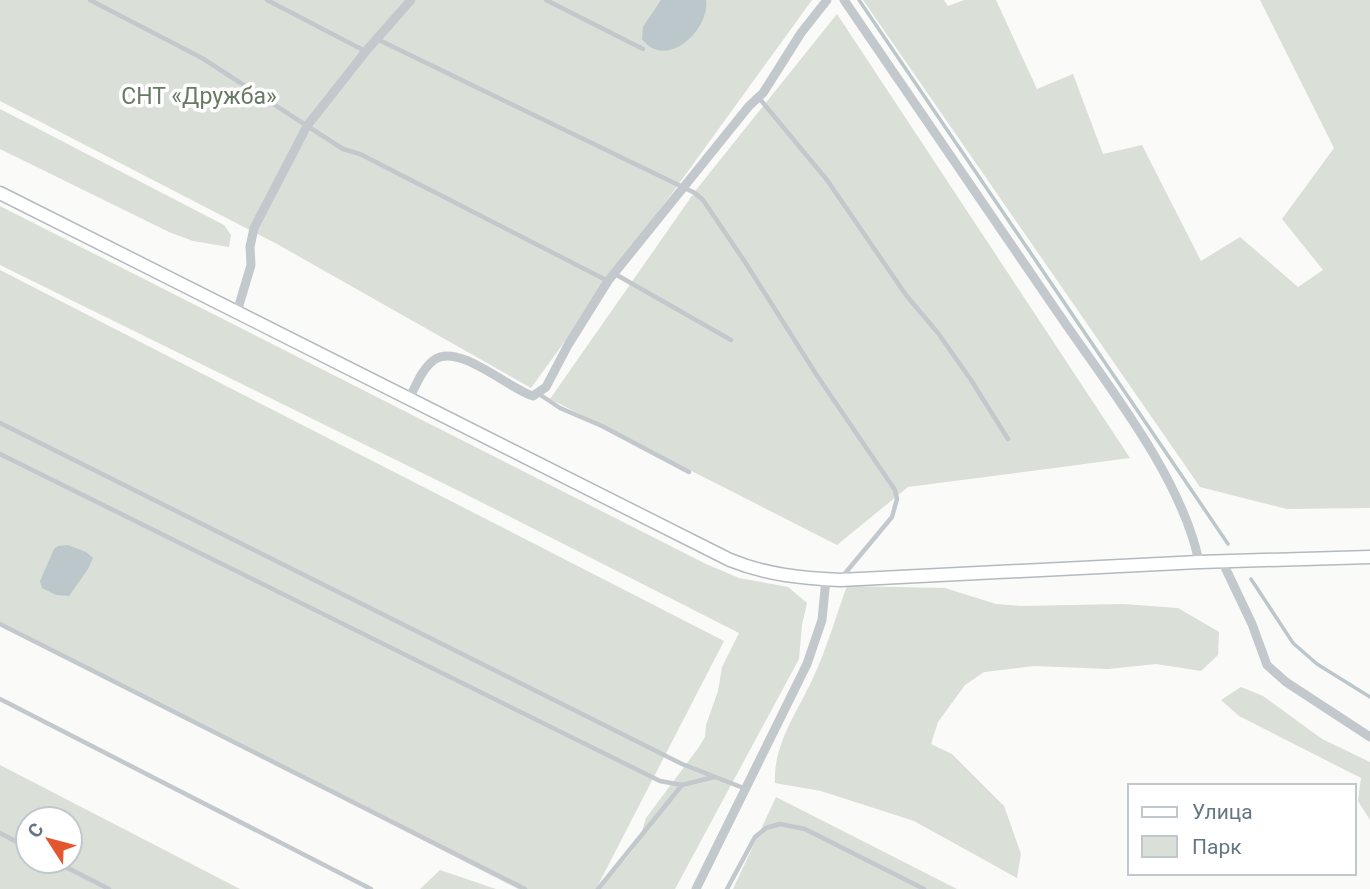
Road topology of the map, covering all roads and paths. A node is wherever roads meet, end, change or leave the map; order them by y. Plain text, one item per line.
1 (90, 0) edge
2 (267, 0) edge
3 (411, 0) edge
4 (546, 0) edge
5 (827, 0) edge
6 (844, 0) edge
7 (377, 39) junction
8 (643, 49) dead end
9 (366, 51) junction
10 (758, 97) junction
11 (307, 126) junction
12 (683, 188) junction
13 (0, 193) edge
14 (611, 278) junction
15 (237, 312) junction
16 (731, 340) dead end
17 (539, 394) junction
18 (410, 397) junction
19 (0, 423) edge
20 (1008, 439) dead end
21 (0, 454) edge
22 (689, 472) dead end
23 (1370, 557) edge
24 (1222, 561) junction
25 (1199, 562) junction
26 (825, 579) junction
27 (840, 580) junction
28 (0, 624) edge
29 (0, 699) edge
30 (1370, 737) edge
31 (714, 777) junction
32 (681, 785) junction
33 (746, 789) junction
34 (82, 875) edge
35 (109, 889) edge
36 (371, 889) edge
37 (525, 889) edge
38 (598, 889) edge
39 (696, 889) edge
40 (727, 889) edge
41 (924, 889) edge

1 - 11 lane
2 - 9 lane
3 - 7 street
4 - 8 lane
5 - 10 street
6 - 25 street
7 - 9 street
7 - 12 lane
9 - 11 street
10 - 12 street
10 - 20 lane
11 - 14 lane
11 - 15 street
12 - 14 street
12 - 27 lane
13 - 15 street
14 - 16 lane
14 - 17 street
15 - 18 street
17 - 18 street
17 - 22 lane
18 - 26 street
19 - 31 lane
21 - 32 lane
23 - 24 street
24 - 25 street
24 - 30 street
25 - 27 street
26 - 27 street
26 - 33 street
28 - 37 lane
29 - 36 lane
31 - 32 lane
31 - 33 lane
32 - 38 lane
33 - 39 street
34 - 35 lane
40 - 41 lane

